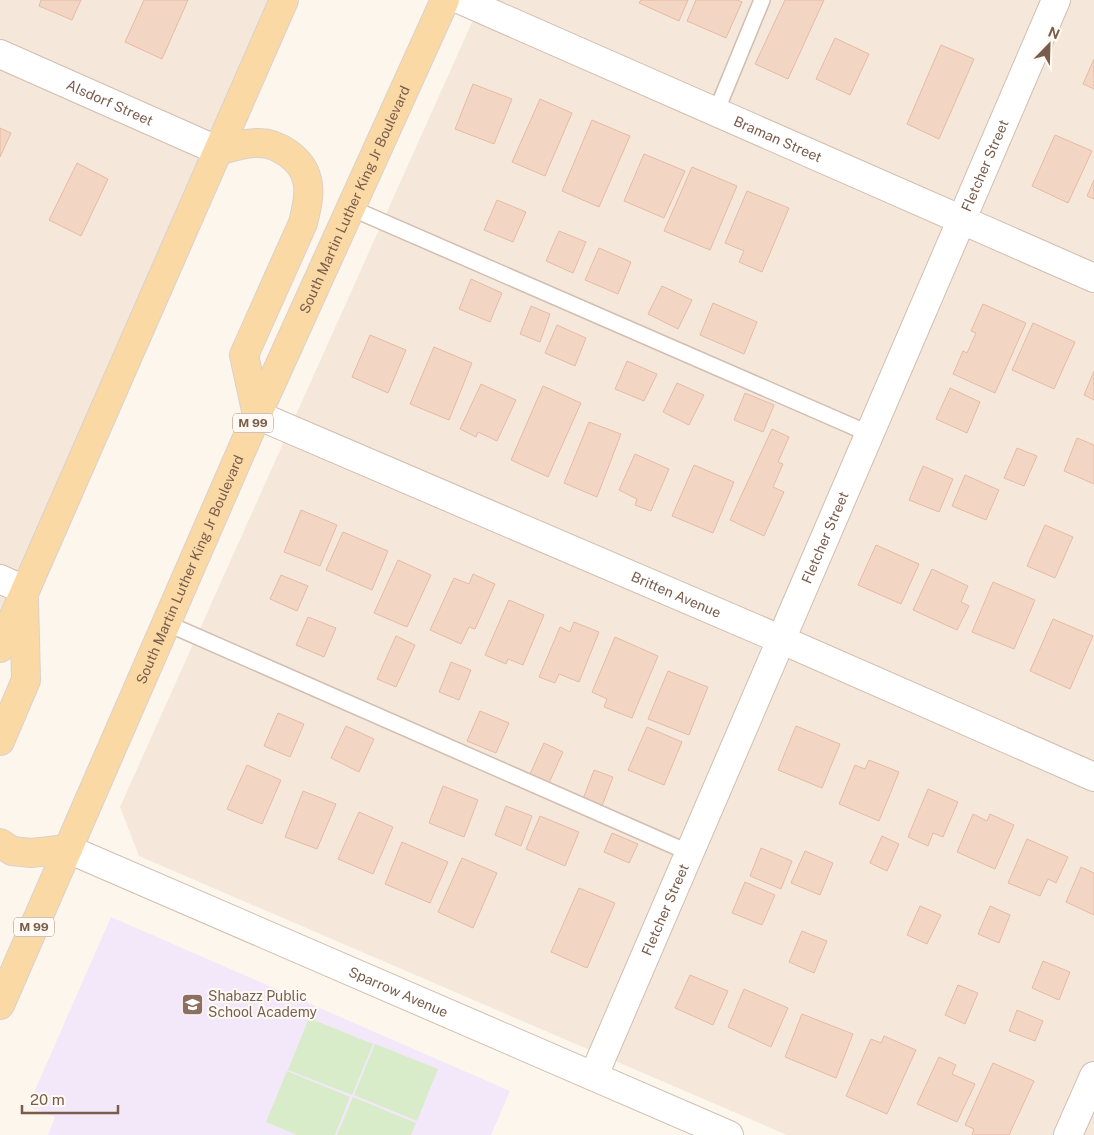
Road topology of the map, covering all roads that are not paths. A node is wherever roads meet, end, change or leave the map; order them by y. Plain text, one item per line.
1 (284, 0) edge
2 (445, 0) edge
3 (461, 0) edge
4 (762, 0) edge
5 (1056, 0) edge
6 (0, 54) edge
7 (716, 112) junction
8 (219, 151) junction
9 (351, 208) junction
10 (961, 220) junction
11 (1094, 278) edge
12 (257, 415) junction
13 (870, 434) junction
14 (0, 579) edge
15 (24, 590) junction
16 (166, 623) junction
17 (782, 640) junction
18 (0, 648) edge
19 (0, 741) edge
20 (1094, 777) edge
21 (0, 843) edge
22 (68, 849) junction
23 (690, 853) junction
24 (0, 1005) edge
25 (594, 1075) junction
26 (1094, 1076) edge
27 (729, 1135) edge
28 (1068, 1135) edge

1 - 8 main road
2 - 9 main road, South Martin Luther King Jr Boulevard / M 99
3 - 7 street, Braman Street
4 - 7 lane
5 - 10 street, Fletcher Street
6 - 8 street, Alsdorf Street
7 - 10 street, Braman Street
8 - 12 main road
8 - 15 main road
9 - 12 main road, South Martin Luther King Jr Boulevard / M 99
9 - 13 lane
10 - 11 street, Braman Street
10 - 13 street, Fletcher Street
12 - 16 main road, South Martin Luther King Jr Boulevard / M 99
12 - 17 street, Britten Avenue
13 - 17 street, Fletcher Street
14 - 15 street
15 - 18 main road
15 - 19 main road
16 - 22 main road, South Martin Luther King Jr Boulevard / M 99
16 - 23 lane
17 - 20 street, Britten Avenue
17 - 23 street, Fletcher Street
21 - 22 main road
22 - 24 main road, South Martin Luther King Jr Boulevard / M 99
22 - 25 street, Sparrow Avenue
23 - 25 street, Fletcher Street
25 - 27 street, Sparrow Avenue
26 - 28 street

